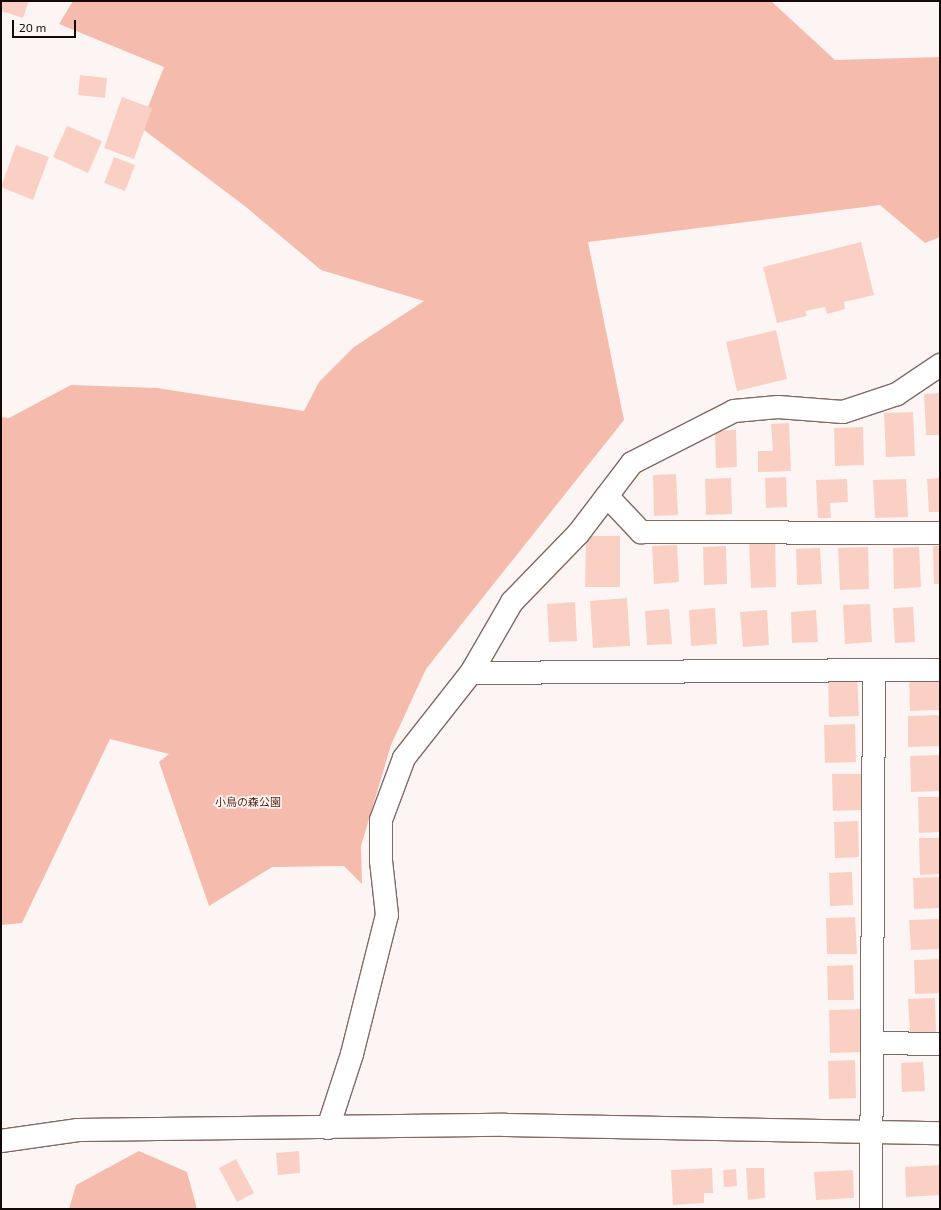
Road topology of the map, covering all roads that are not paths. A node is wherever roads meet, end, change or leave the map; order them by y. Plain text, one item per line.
1 (940, 365) edge
2 (607, 496) junction
3 (940, 533) edge
4 (940, 670) edge
5 (874, 671) junction
6 (471, 673) junction
7 (872, 1043) junction
8 (940, 1044) edge
9 (328, 1128) junction
10 (871, 1133) junction
11 (940, 1133) edge
12 (1, 1141) edge
13 (871, 1209) edge

1 - 2 street
2 - 3 street
2 - 6 street
4 - 5 street
5 - 6 street
5 - 7 street
6 - 9 street
7 - 8 street
7 - 10 street
9 - 10 street
9 - 12 street
10 - 11 street
10 - 13 street

